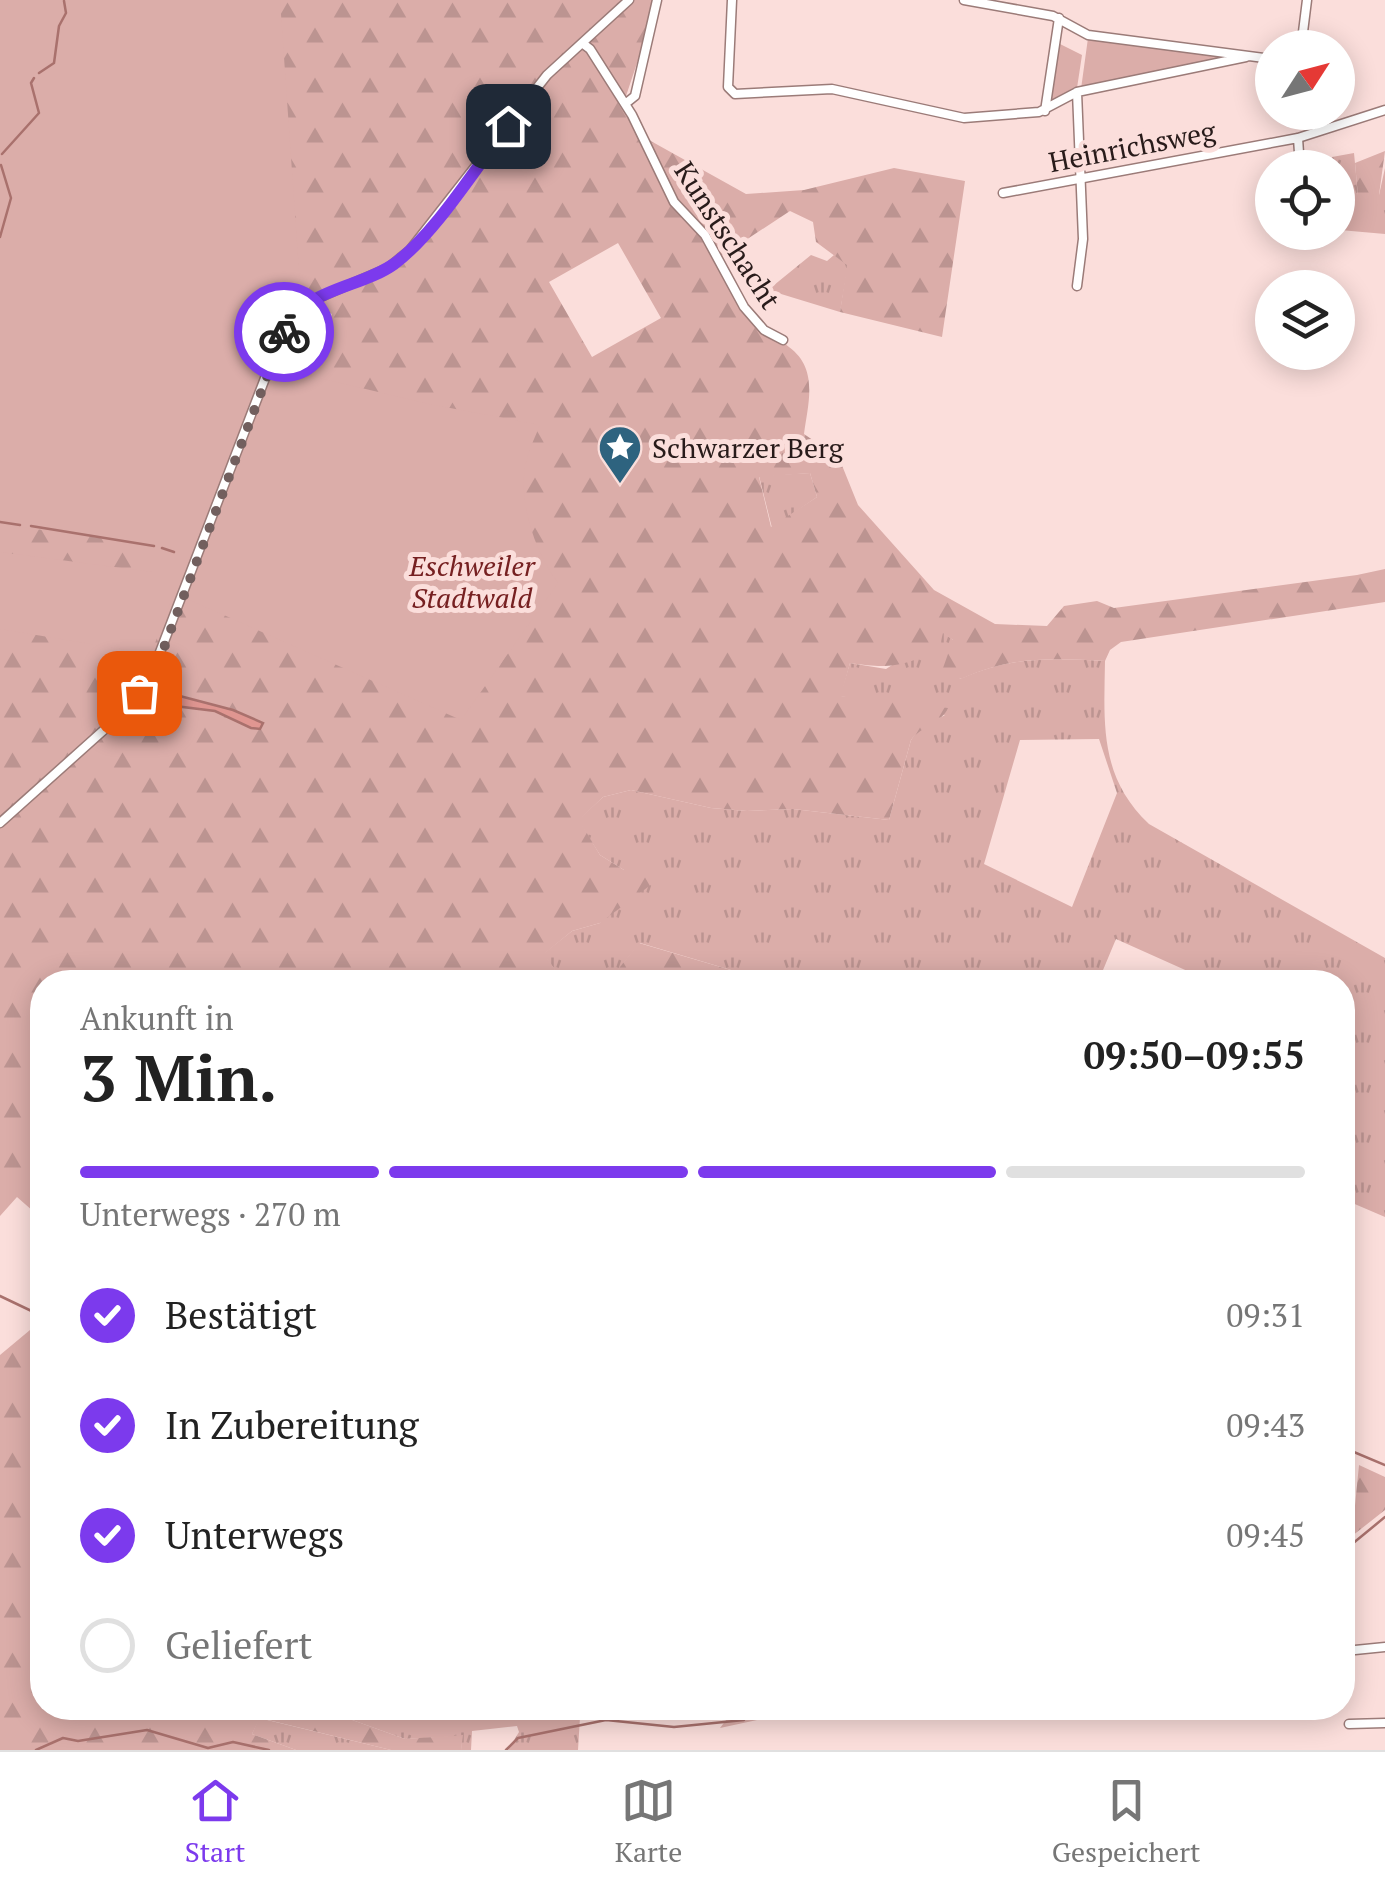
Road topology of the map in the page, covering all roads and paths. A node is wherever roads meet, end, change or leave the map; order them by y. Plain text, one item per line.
1 (630, 0) edge
2 (657, 0) edge
3 (732, 0) edge
4 (964, 0) edge
5 (1307, 0) edge
6 (1059, 18) junction
7 (1303, 30) edge
8 (582, 43) junction
9 (1246, 58) junction
10 (1255, 58) edge
11 (1078, 92) junction
12 (625, 104) junction
13 (1046, 110) junction
14 (1385, 110) edge
15 (1298, 138) junction
16 (1299, 150) edge
17 (1081, 178) junction
18 (1003, 192) dead end
19 (1077, 286) dead end
20 (784, 340) dead end
21 (0, 823) edge
22 (1385, 1647) edge
23 (1355, 1650) edge
24 (1385, 1723) edge
25 (1349, 1724) dead end

1 - 8 street
2 - 12 street
3 - 13 street
4 - 6 street
5 - 7 street
6 - 9 street
6 - 13 street
8 - 12 street, Kunstschacht
8 - 21 street
9 - 10 street
9 - 11 street
11 - 13 street
11 - 17 street
12 - 20 street, Kunstschacht
14 - 15 street, Heinrichsweg
15 - 16 street
15 - 17 street, Heinrichsweg
17 - 18 street, Heinrichsweg
17 - 19 street
22 - 23 street
24 - 25 street

